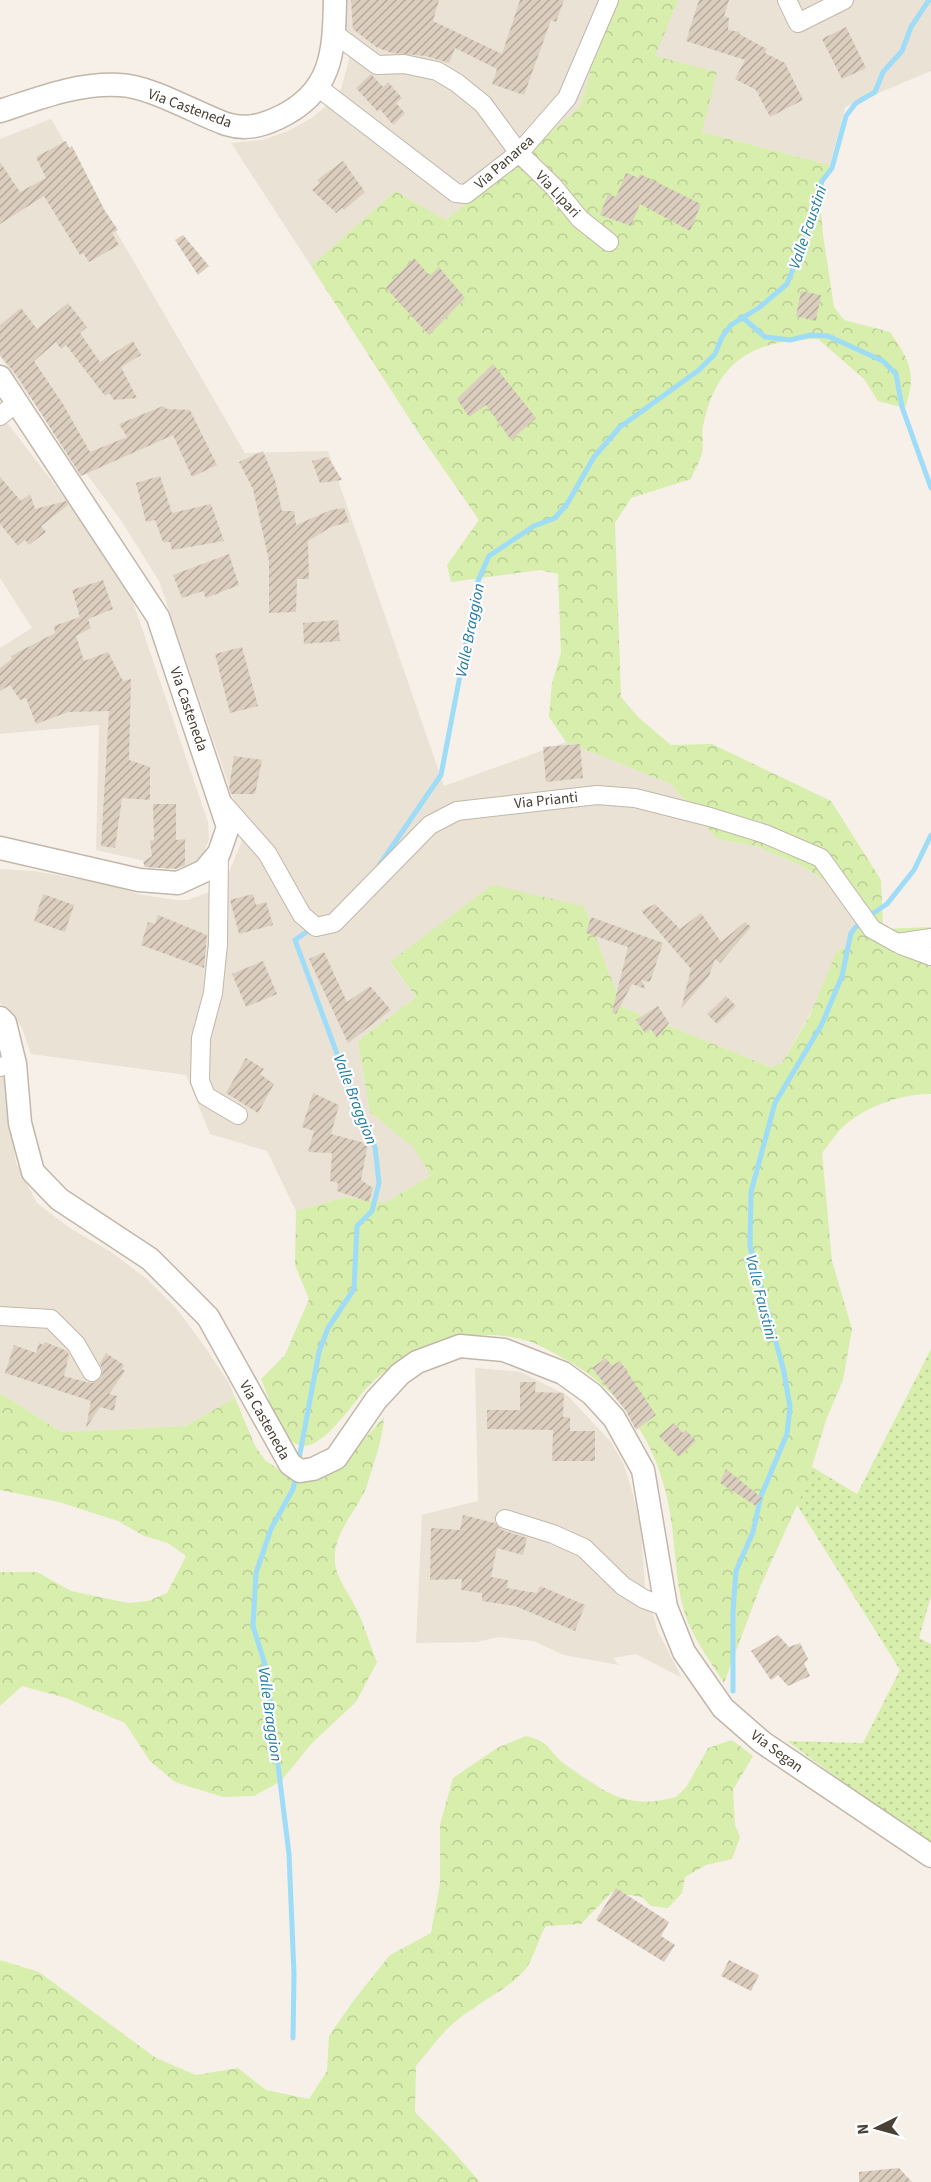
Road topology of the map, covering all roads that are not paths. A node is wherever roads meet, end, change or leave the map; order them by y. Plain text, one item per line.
1 (335, 0) edge
2 (609, 0) edge
3 (787, 0) edge
4 (844, 0) edge
5 (335, 34) junction
6 (319, 88) junction
7 (0, 111) edge
8 (519, 153) junction
9 (609, 242) dead end
10 (0, 377) edge
11 (8, 410) edge
12 (220, 799) junction
13 (0, 848) edge
14 (219, 853) junction
15 (931, 938) edge
16 (897, 944) junction
17 (931, 956) edge
18 (0, 1018) edge
19 (8, 1065) edge
20 (238, 1115) dead end
21 (0, 1316) edge
22 (92, 1372) dead end
23 (505, 1520) dead end
24 (666, 1607) junction
25 (931, 1856) edge

1 - 5 street, Via Casteneda
2 - 8 street, Via Panarea
3 - 4 street
5 - 6 street, Via Casteneda
5 - 8 street, Via Lipari
6 - 7 street, Via Casteneda
6 - 8 street, Via Panarea
8 - 9 street, Via Lipari
10 - 11 street, Via Casteneda
11 - 12 street, Via Casteneda
12 - 14 street, Via Casteneda
12 - 16 street, Via Prianti
13 - 14 street, Via Casteneda
14 - 20 street
15 - 16 street
16 - 17 street
18 - 19 street, Via Casteneda
19 - 24 street, Via Casteneda
21 - 22 street
23 - 24 street
24 - 25 street, Via Segan

